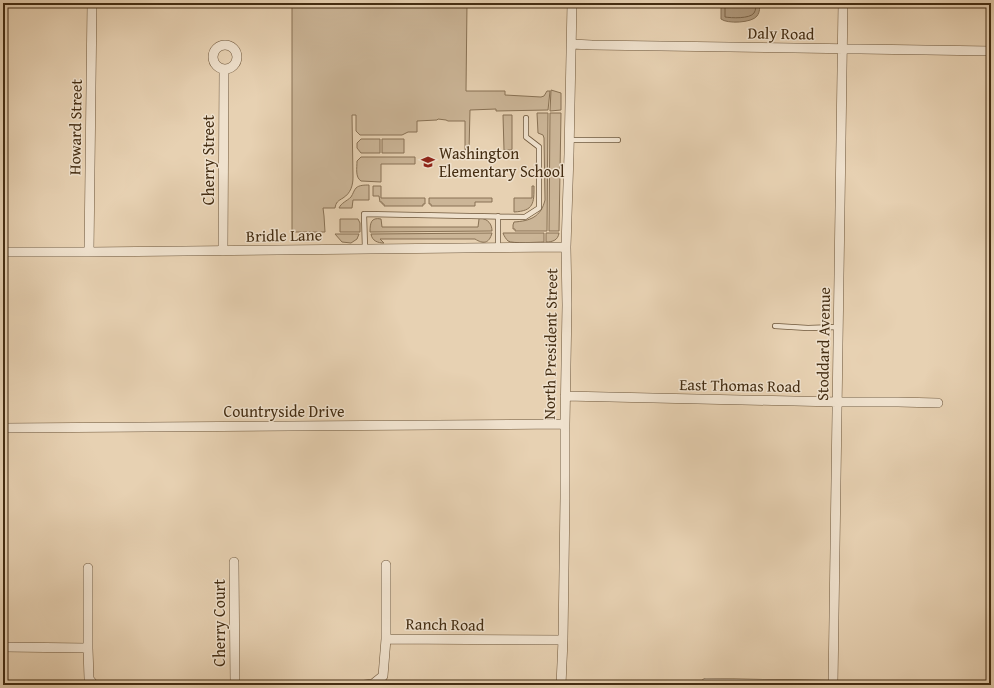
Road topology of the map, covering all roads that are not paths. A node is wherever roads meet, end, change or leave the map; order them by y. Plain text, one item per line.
1 (92, 3) edge
2 (572, 3) edge
3 (843, 3) edge
4 (571, 44) junction
5 (843, 49) junction
6 (991, 51) edge
7 (224, 69) dead end
8 (526, 118) dead end
9 (570, 140) junction
10 (618, 140) dead end
11 (498, 216) junction
12 (566, 247) junction
13 (498, 248) junction
14 (365, 249) junction
15 (223, 251) junction
16 (3, 252) edge
17 (89, 252) junction
18 (775, 326) dead end
19 (838, 327) junction
20 (565, 396) junction
21 (837, 402) junction
22 (938, 402) dead end
23 (565, 424) junction
24 (3, 428) edge
25 (234, 562) dead end
26 (386, 565) dead end
27 (88, 568) dead end
28 (386, 639) junction
29 (563, 640) junction
30 (3, 647) edge
31 (88, 648) junction
32 (706, 683) dead end
33 (98, 685) edge
34 (235, 685) edge
35 (364, 685) edge
36 (561, 685) edge
37 (833, 685) edge

1 - 17 street, Howard Street
2 - 4 street, North President Street
3 - 5 street, Stoddard Avenue
4 - 5 street, Daly Road
4 - 9 street, North President Street
5 - 6 street, Daly Road
5 - 19 street, Stoddard Avenue
7 - 15 street, Cherry Street
8 - 11 lane
9 - 10 lane
9 - 12 street, North President Street
11 - 13 lane
11 - 14 lane
12 - 13 street, Bridle Lane
12 - 20 street, North President Street
13 - 14 street, Bridle Lane
14 - 15 street, Bridle Lane
15 - 17 street, Bridle Lane
16 - 17 street, Bridle Lane
18 - 19 lane
19 - 21 street, Stoddard Avenue
20 - 21 street, East Thomas Road
20 - 23 street, North President Street
21 - 22 street, East Thomas Road
21 - 37 street, Stoddard Avenue
23 - 24 street, Countryside Drive
23 - 29 street, North President Street
25 - 34 street, Cherry Court
26 - 28 street
27 - 31 street
28 - 29 street, Ranch Road
28 - 35 street, Ranch Road
29 - 36 street, North President Street
30 - 31 street
31 - 33 street
32 - 37 street

